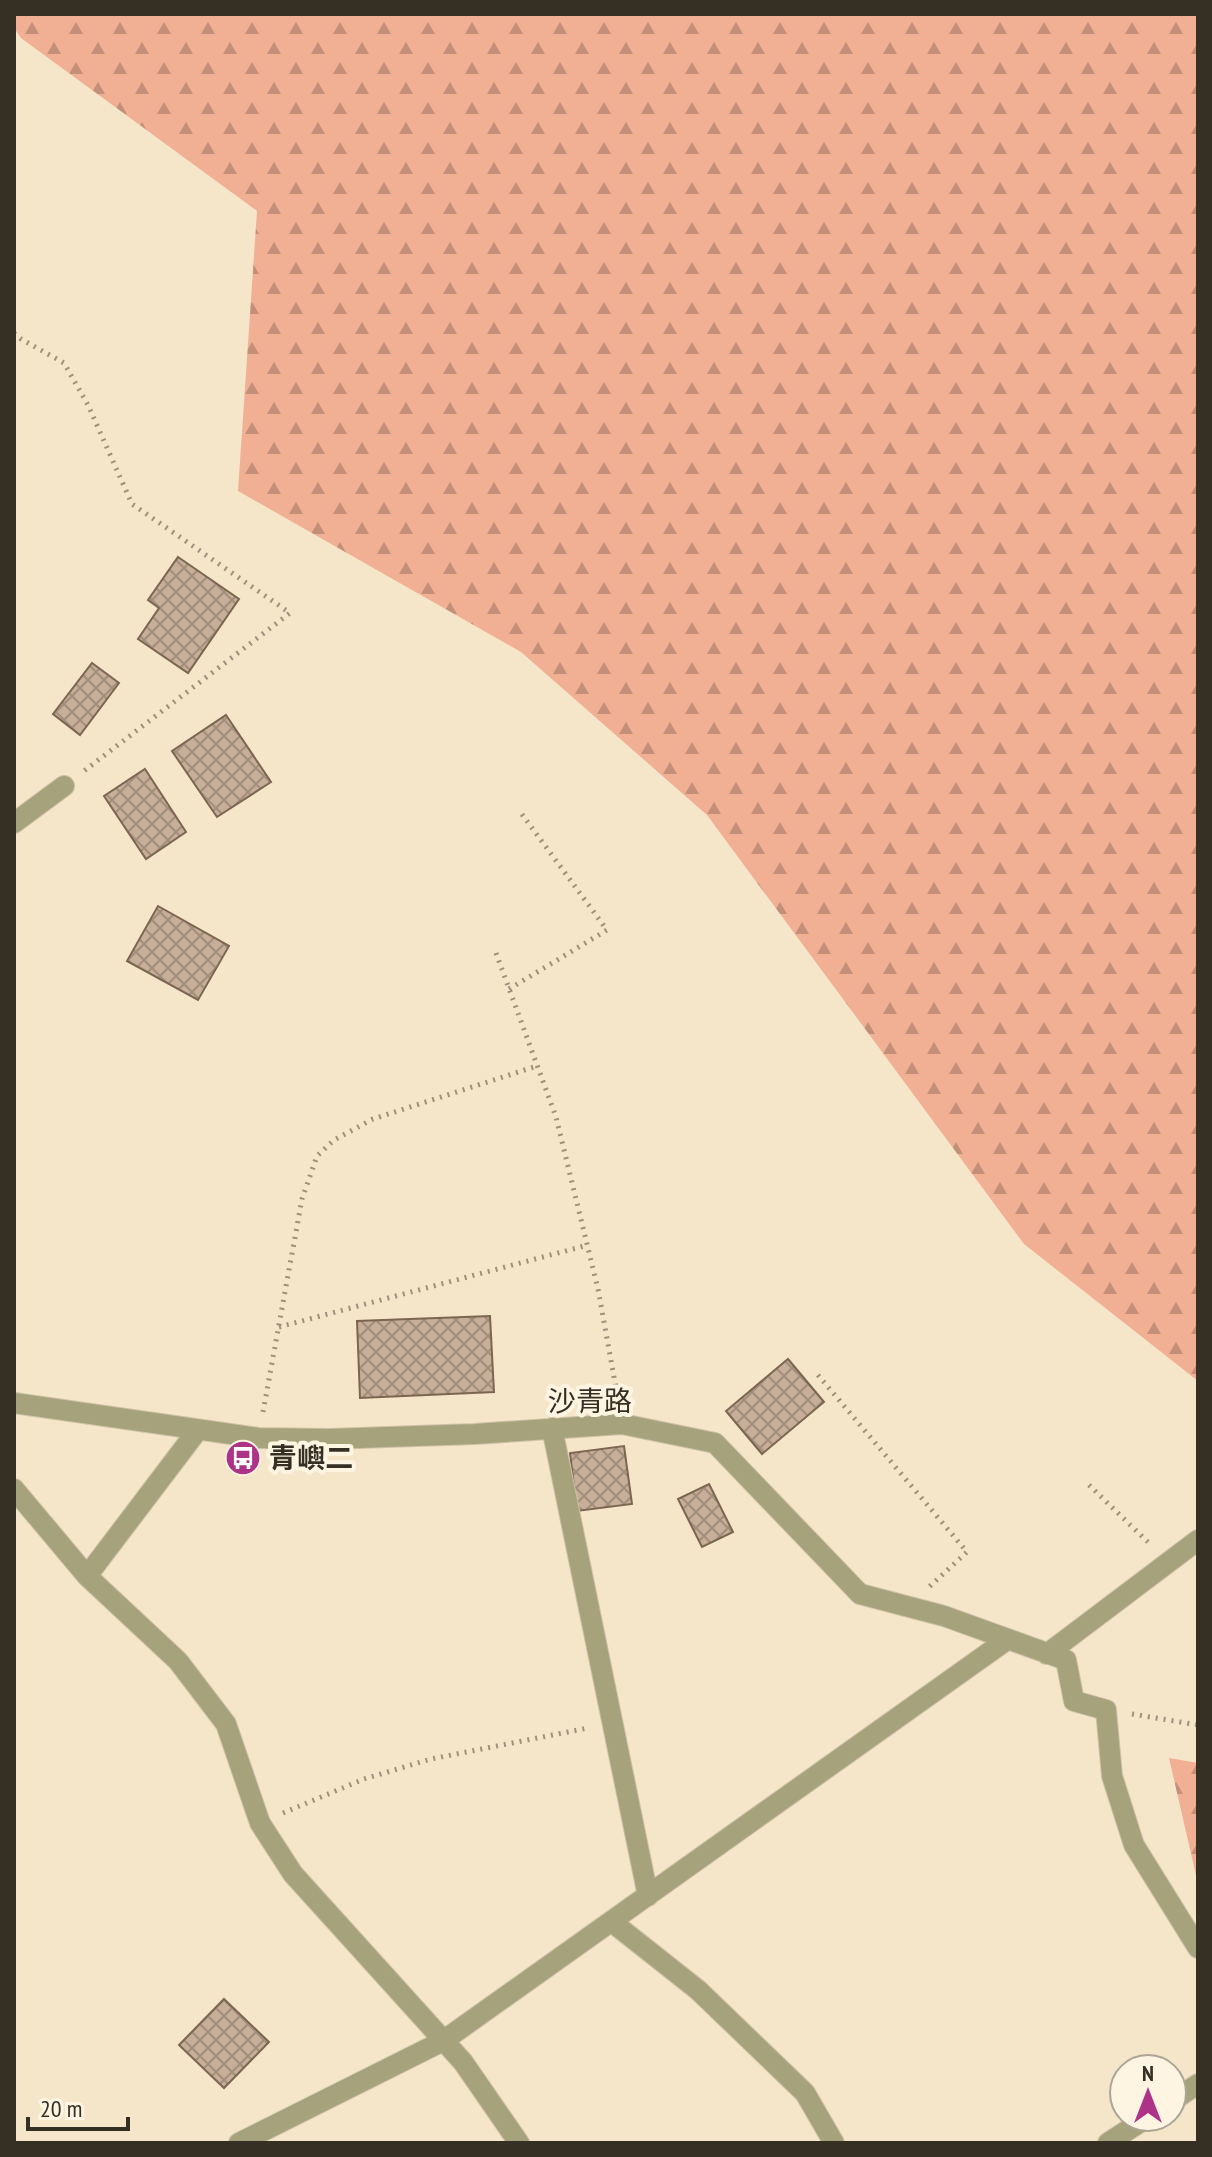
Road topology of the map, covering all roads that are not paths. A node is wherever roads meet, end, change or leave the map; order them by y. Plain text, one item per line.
1 (64, 786) road end
2 (14, 823) edge
3 (14, 1403) edge
4 (552, 1428) junction
5 (197, 1431) junction
6 (14, 1489) edge
7 (1198, 1540) edge
8 (87, 1576) junction
9 (1008, 1639) junction
10 (1047, 1654) junction
11 (648, 1896) junction
12 (612, 1922) junction
13 (1198, 1948) edge
14 (443, 2041) junction
15 (239, 2143) edge
16 (519, 2143) edge
17 (834, 2143) edge

1 - 2 street
3 - 5 street, 沙青路
4 - 5 street, 沙青路
4 - 9 street, 沙青路
4 - 11 street
5 - 8 street
6 - 8 street
7 - 10 street
8 - 14 street
9 - 10 street, 沙青路
9 - 11 street
10 - 13 street, 沙青路
11 - 12 street
12 - 14 street
12 - 17 street
14 - 15 street
14 - 16 street

